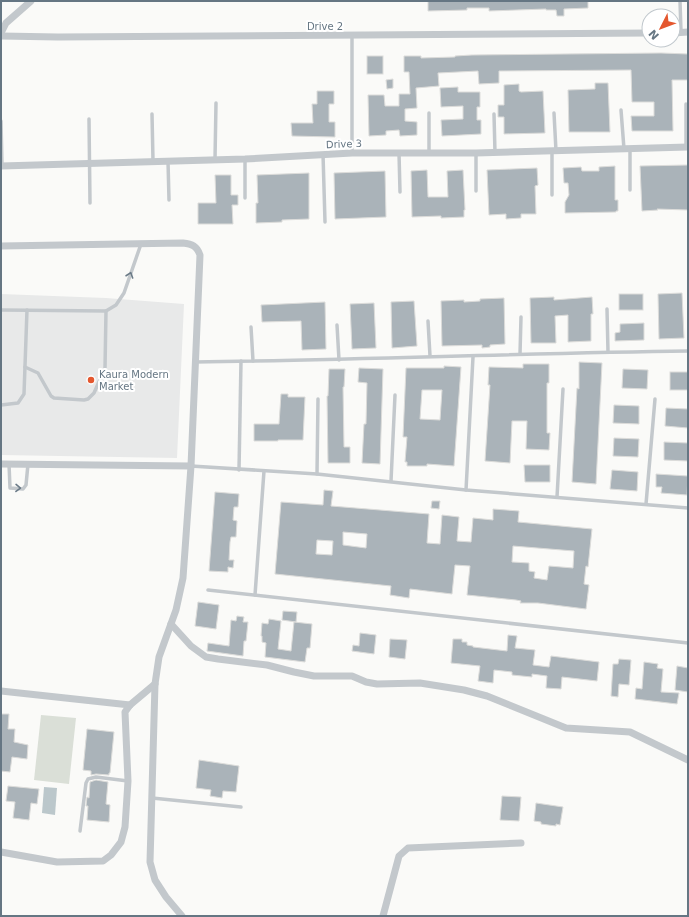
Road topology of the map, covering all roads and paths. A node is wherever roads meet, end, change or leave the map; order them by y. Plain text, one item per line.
1 (31, 1) edge
2 (680, 1) edge
3 (685, 32) edge
4 (1, 33) edge
5 (641, 33) edge
6 (1, 36) edge
7 (352, 36) junction
8 (216, 103) dead end
9 (686, 104) dead end
10 (621, 110) dead end
11 (429, 113) dead end
12 (554, 113) dead end
13 (152, 114) dead end
14 (494, 114) dead end
15 (89, 119) dead end
16 (1, 121) edge
17 (687, 147) edge
18 (627, 150) junction
19 (399, 152) junction
20 (554, 152) junction
21 (352, 153) junction
22 (429, 153) junction
23 (476, 153) junction
24 (495, 153) junction
25 (323, 154) junction
26 (215, 159) junction
27 (245, 159) junction
28 (168, 160) junction
29 (153, 161) junction
30 (90, 163) junction
31 (2, 166) edge
32 (630, 190) dead end
33 (476, 191) dead end
34 (400, 192) dead end
35 (552, 195) dead end
36 (245, 198) dead end
37 (169, 200) dead end
38 (90, 203) dead end
39 (325, 222) dead end
40 (141, 243) junction
41 (1, 246) edge
42 (607, 309) dead end
43 (1, 310) edge
44 (27, 310) junction
45 (106, 311) junction
46 (521, 317) dead end
47 (428, 321) dead end
48 (337, 325) dead end
49 (252, 327) dead end
50 (688, 351) edge
51 (608, 352) junction
52 (520, 354) junction
53 (430, 356) junction
54 (473, 356) junction
55 (339, 360) junction
56 (241, 361) junction
57 (253, 361) junction
58 (195, 362) junction
59 (25, 367) junction
60 (563, 389) dead end
61 (395, 395) dead end
62 (318, 399) dead end
63 (655, 399) dead end
64 (1, 405) edge
65 (5, 464) edge
66 (28, 464) junction
67 (191, 466) junction
68 (239, 470) junction
69 (264, 471) junction
70 (317, 474) junction
71 (391, 481) junction
72 (466, 490) junction
73 (557, 497) junction
74 (646, 504) junction
75 (688, 508) edge
76 (208, 590) dead end
77 (255, 595) junction
78 (171, 624) junction
79 (688, 643) edge
80 (155, 684) junction
81 (1, 691) edge
82 (130, 705) junction
83 (688, 760) edge
84 (128, 781) junction
85 (152, 798) junction
86 (241, 807) dead end
87 (80, 832) dead end
88 (521, 843) dead end
89 (1, 852) edge
90 (182, 916) edge
91 (383, 916) edge

1 - 4 street
2 - 3 lane
5 - 7 street, Drive 2
6 - 7 street, Drive 2
7 - 21 lane
8 - 26 lane
9 - 17 lane
10 - 18 lane
11 - 22 lane
12 - 20 lane
13 - 29 lane
14 - 24 lane
15 - 30 lane
16 - 31 lane
17 - 18 street, Drive 3
18 - 20 street, Drive 3
18 - 32 lane
19 - 21 street, Drive 3
19 - 22 street, Drive 3
19 - 34 lane
20 - 24 street, Drive 3
20 - 35 lane
21 - 25 street, Drive 3
22 - 23 street, Drive 3
23 - 24 street, Drive 3
23 - 33 lane
25 - 27 street, Drive 3
25 - 39 lane
26 - 27 street, Drive 3
26 - 28 street, Drive 3
27 - 36 lane
28 - 29 street, Drive 3
28 - 37 lane
29 - 30 street, Drive 3
30 - 31 street, Drive 3
30 - 38 lane
40 - 41 street
45 -> 40 lane
40 - 58 street
42 - 51 lane
43 - 44 lane
44 - 45 lane
44 - 59 lane
45 - 59 lane
46 - 52 lane
47 - 53 lane
48 - 55 lane
49 - 57 lane
50 - 51 lane
51 - 52 lane
52 - 54 lane
53 - 54 lane
53 - 55 lane
54 - 72 lane
55 - 57 lane
56 - 57 lane
56 - 58 lane
56 - 68 lane
58 - 67 street
59 - 64 lane
60 - 73 lane
61 - 71 lane
62 - 70 lane
63 - 74 lane
65 - 66 street
65 -> 66 lane
66 - 67 street
67 - 68 lane
67 - 78 street
68 - 69 lane
69 - 70 lane
69 - 77 lane
70 - 71 lane
71 - 72 lane
72 - 73 lane
73 - 74 lane
74 - 75 lane
76 - 77 lane
77 - 79 lane
78 - 80 street
78 - 83 street
80 - 82 street
80 - 85 street
81 - 82 street
82 - 84 street
84 - 87 lane
84 - 89 street
85 - 86 lane
85 - 90 street
88 - 91 street

